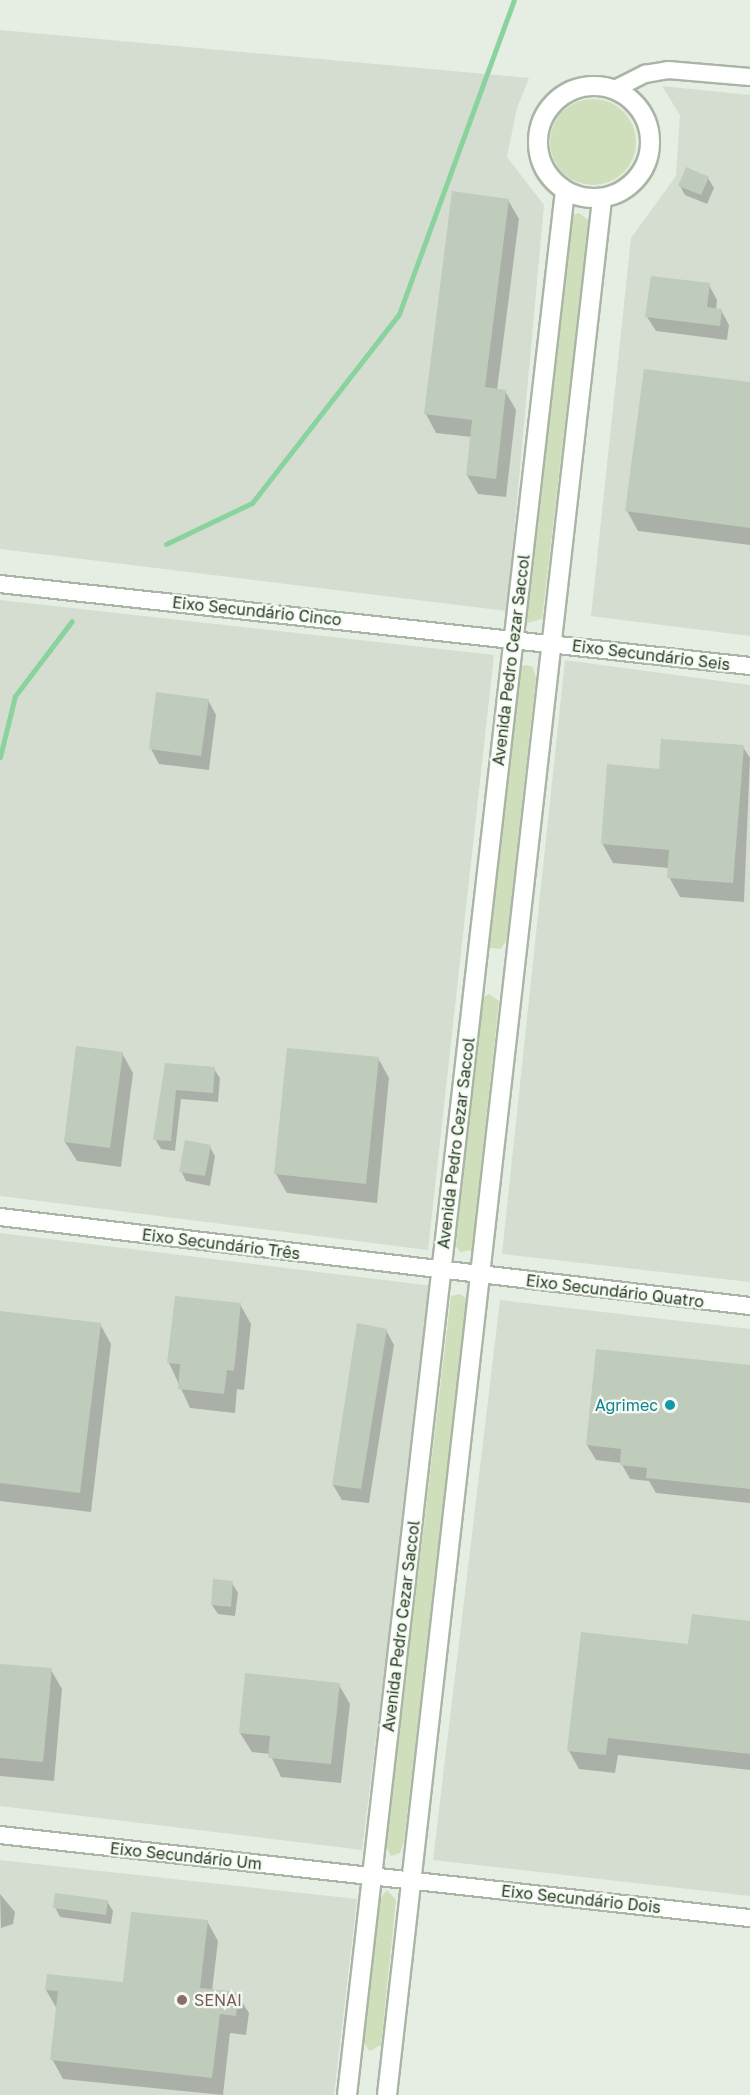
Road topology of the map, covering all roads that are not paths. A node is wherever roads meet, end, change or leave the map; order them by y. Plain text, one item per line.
1 (750, 77) edge
2 (615, 88) junction
3 (565, 191) junction
4 (602, 198) junction
5 (0, 584) edge
6 (514, 639) junction
7 (552, 643) junction
8 (750, 666) edge
9 (0, 1217) edge
10 (442, 1270) junction
11 (480, 1275) junction
12 (750, 1306) edge
13 (0, 1835) edge
14 (372, 1876) junction
15 (411, 1880) junction
16 (750, 1918) edge
17 (347, 2095) edge
18 (387, 2095) edge

1 - 2 street
2 - 3 street
2 - 4 street
3 - 4 street
3 - 6 street, Avenida Pedro Cezar Saccol
4 - 7 street
5 - 6 street, Eixo Secundário Cinco
6 - 7 street, Eixo Secundário Cinco
6 - 10 street, Avenida Pedro Cezar Saccol
7 - 8 street, Eixo Secundário Seis
7 - 11 street
9 - 10 street, Eixo Secundário Três
10 - 11 street, Eixo Secundário Três
10 - 14 street, Avenida Pedro Cezar Saccol
11 - 12 street, Eixo Secundário Quatro
11 - 15 street
13 - 14 street, Eixo Secundário Um
14 - 15 street, Eixo Secundário Um
14 - 17 street, Avenida Pedro Cezar Saccol
15 - 16 street, Eixo Secundário Dois
15 - 18 street

